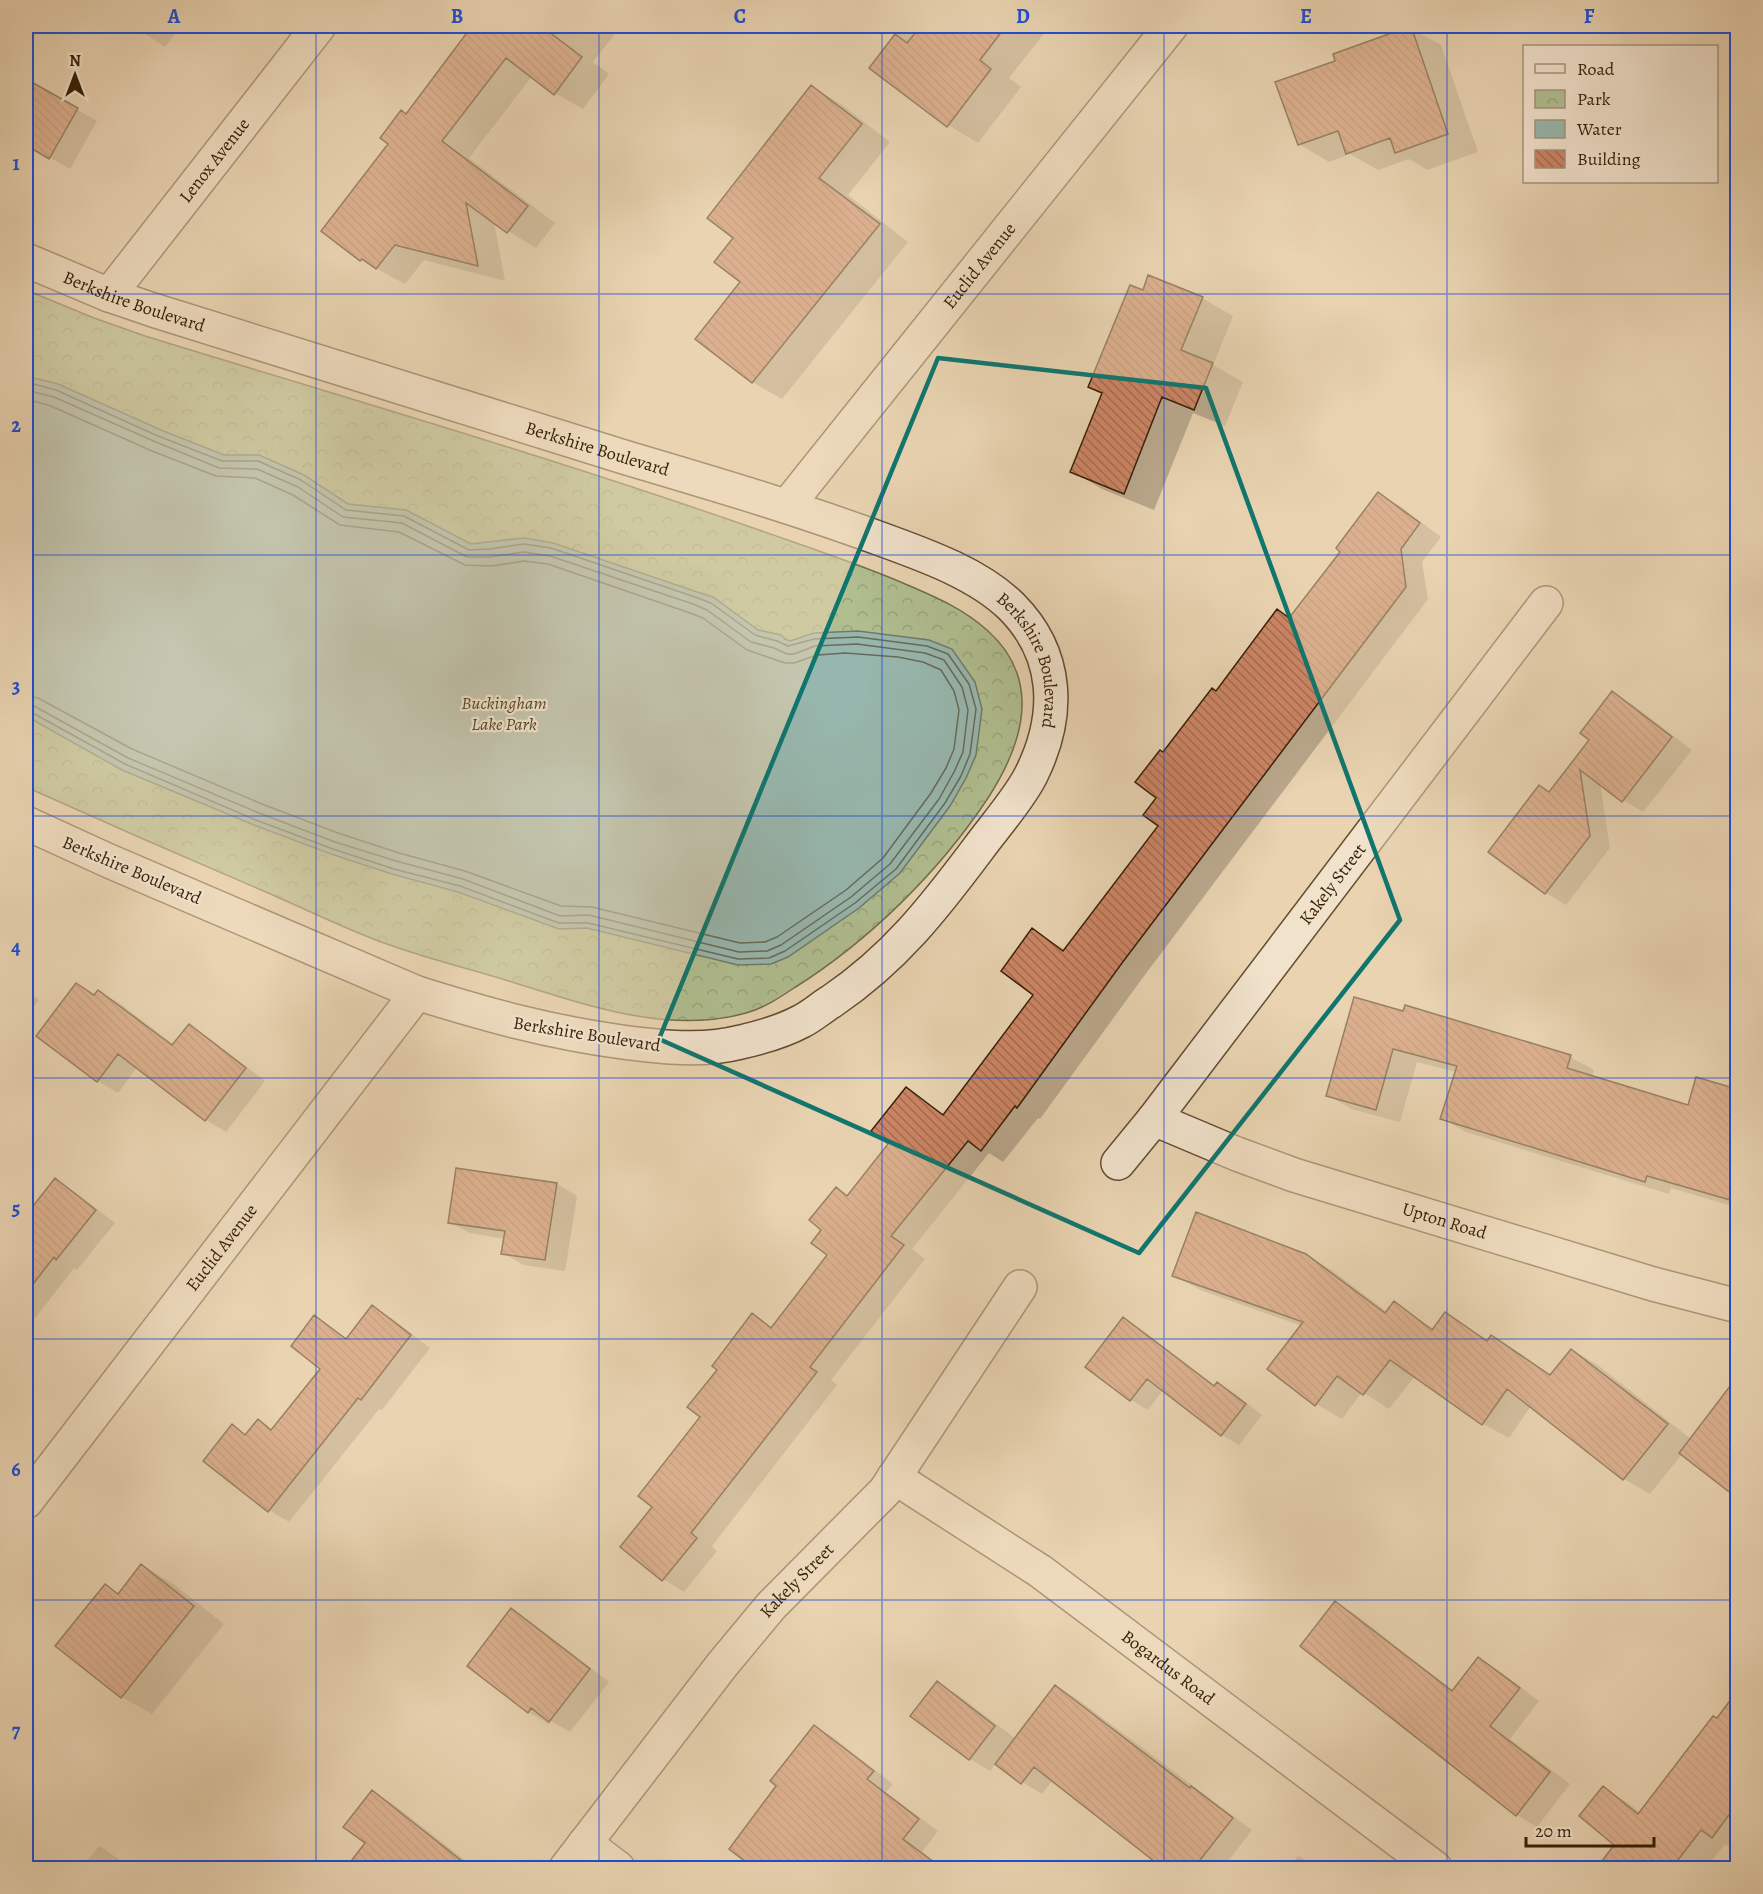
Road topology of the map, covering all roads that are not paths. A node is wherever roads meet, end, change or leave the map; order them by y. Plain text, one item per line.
1 (319, 26) edge
2 (1171, 26) edge
3 (26, 260) edge
4 (109, 295) junction
5 (787, 506) junction
6 (1546, 603) dead end
7 (26, 823) edge
8 (417, 993) junction
9 (1154, 1119) junction
10 (1118, 1163) dead end
11 (1020, 1287) dead end
12 (1737, 1306) edge
13 (894, 1478) junction
14 (26, 1502) edge
15 (575, 1856) edge
16 (618, 1869) edge
17 (1435, 1869) edge

1 - 4 street, Lenox Avenue
2 - 5 street, Euclid Avenue
3 - 4 street, Berkshire Boulevard
4 - 5 street, Berkshire Boulevard
5 - 8 street, Berkshire Boulevard
6 - 9 street, Kakely Street
7 - 8 street, Berkshire Boulevard
8 - 14 street, Euclid Avenue
9 - 10 street, Kakely Street
9 - 12 street, Upton Road
11 - 13 street, Kakely Street
13 - 15 street, Kakely Street
13 - 17 street, Bogardus Road
15 - 16 street

